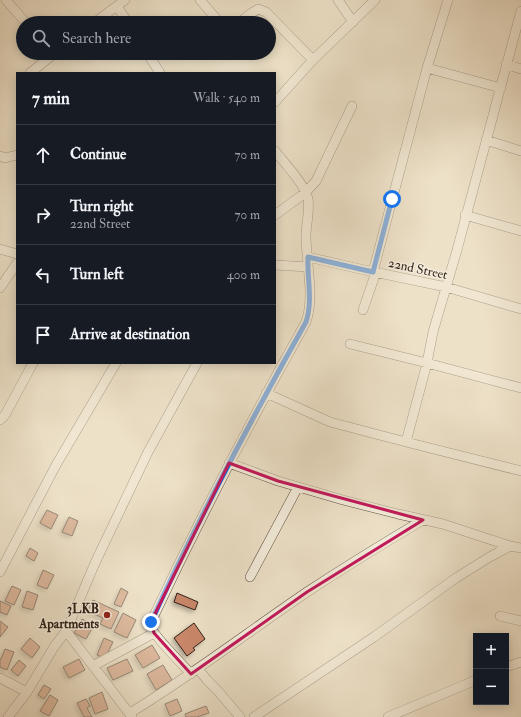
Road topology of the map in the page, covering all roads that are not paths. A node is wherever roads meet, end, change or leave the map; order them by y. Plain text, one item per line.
1 (6, 0) edge
2 (125, 0) edge
3 (200, 0) edge
4 (338, 0) edge
5 (375, 0) edge
6 (448, 0) edge
7 (117, 6) junction
8 (521, 11) edge
9 (20, 16) edge
10 (103, 16) edge
11 (123, 16) edge
12 (214, 16) edge
13 (248, 16) edge
14 (270, 16) edge
15 (276, 22) edge
16 (352, 22) junction
17 (46, 60) edge
18 (152, 60) edge
19 (313, 60) junction
20 (506, 64) junction
21 (427, 68) junction
22 (521, 69) edge
23 (31, 72) edge
24 (159, 72) edge
25 (501, 88) junction
26 (276, 101) edge
27 (352, 106) dead end
28 (486, 140) junction
29 (521, 151) edge
30 (276, 152) edge
31 (16, 155) edge
32 (0, 156) edge
33 (305, 192) junction
34 (276, 214) edge
35 (465, 215) junction
36 (521, 231) edge
37 (0, 249) edge
38 (16, 254) edge
39 (308, 257) junction
40 (16, 264) edge
41 (276, 265) edge
42 (308, 268) junction
43 (375, 272) junction
44 (446, 287) junction
45 (0, 288) edge
46 (521, 309) edge
47 (363, 310) dead end
48 (350, 344) dead end
49 (428, 363) junction
50 (32, 364) edge
51 (115, 364) edge
52 (196, 364) edge
53 (521, 388) edge
54 (266, 393) junction
55 (0, 420) edge
56 (406, 442) junction
57 (229, 464) junction
58 (521, 470) edge
59 (298, 487) junction
60 (423, 520) junction
61 (510, 546) junction
62 (521, 548) edge
63 (0, 572) edge
64 (250, 577) dead end
65 (500, 616) dead end
66 (521, 621) edge
67 (66, 631) junction
68 (154, 633) junction
69 (521, 662) edge
70 (94, 666) junction
71 (509, 666) edge
72 (195, 671) junction
73 (0, 678) edge
74 (473, 681) edge
75 (27, 692) junction
76 (131, 715) edge
77 (8, 717) edge
78 (240, 717) edge
79 (254, 717) edge
80 (388, 717) edge

1 - 9 street
2 - 7 street
3 - 12 street
4 - 16 street
5 - 16 street
6 - 21 street
7 - 10 street
7 - 11 street
8 - 20 street
13 - 14 street
15 - 19 street
16 - 19 street
17 - 23 street
18 - 24 street
19 - 26 street
20 - 22 street
20 - 25 street
21 - 25 street
21 - 43 street
25 - 28 street
27 - 33 street
28 - 29 street
28 - 35 street
30 - 33 street
31 - 32 street
33 - 34 street
33 - 39 street
35 - 36 street
35 - 44 street
37 - 38 street
39 - 42 street
39 - 43 street, 22nd Street
40 - 45 street
41 - 42 street
42 - 54 street
43 - 44 street, 22nd Street
43 - 47 street
44 - 46 street, 22nd Street
44 - 49 street
48 - 49 street
49 - 53 street
49 - 56 street
50 - 55 street
51 - 63 street
52 - 67 street
54 - 56 street
54 - 57 street
56 - 58 street
57 - 59 street
57 - 68 street
59 - 60 street
59 - 64 street
60 - 61 street
60 - 72 street
61 - 62 street
61 - 79 street
65 - 66 street
67 - 70 street
67 - 75 street
68 - 70 street
68 - 72 street
69 - 71 street
70 - 76 street
72 - 76 street
72 - 78 street
73 - 75 street
74 - 80 street
75 - 77 street

